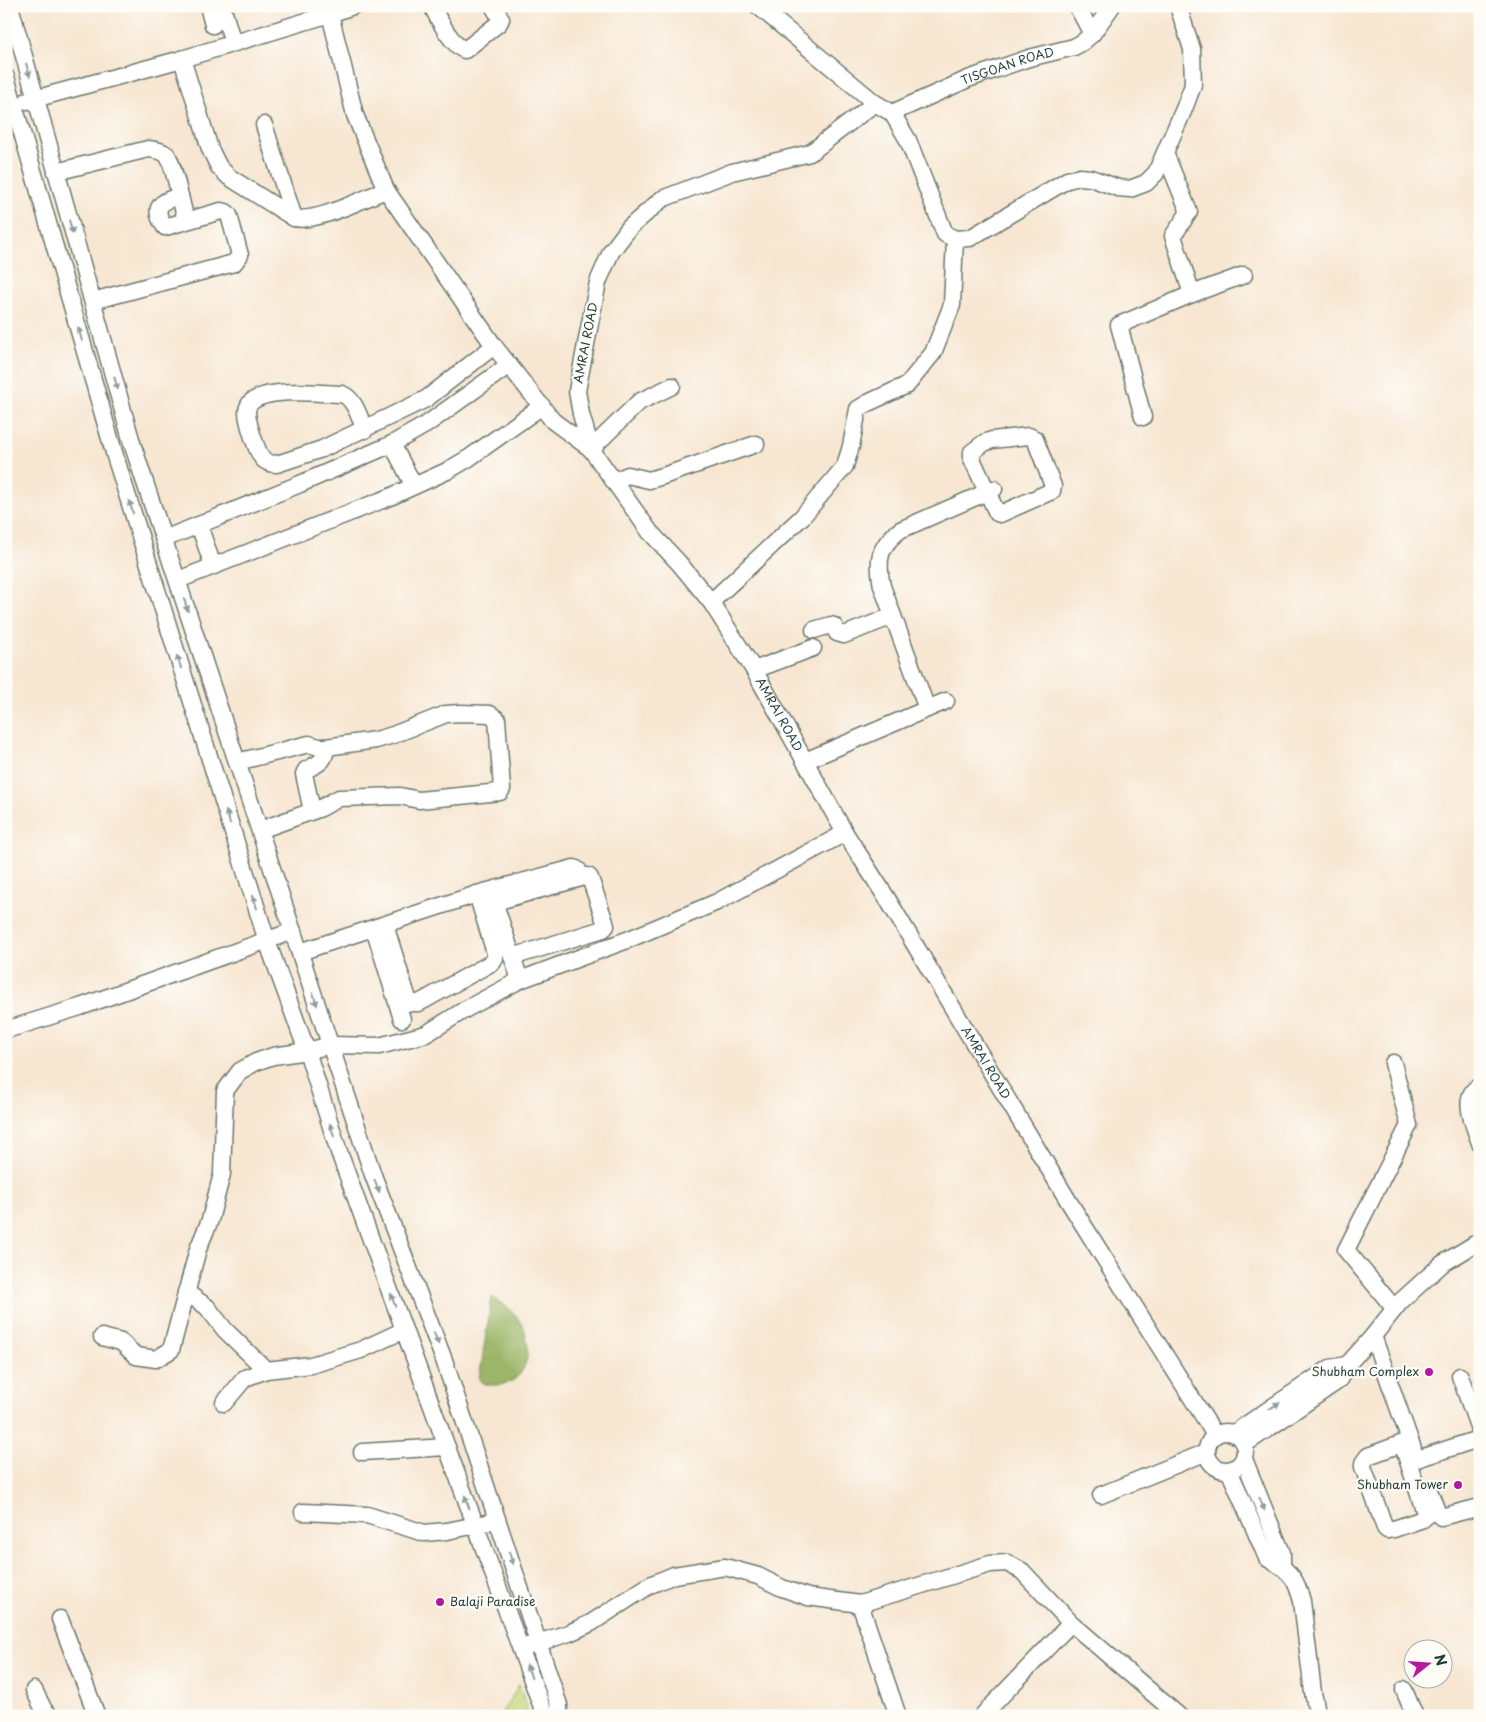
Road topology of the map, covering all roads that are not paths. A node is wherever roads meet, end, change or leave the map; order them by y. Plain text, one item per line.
1 (10, 6) edge
2 (208, 6) edge
3 (222, 6) edge
4 (353, 6) edge
5 (432, 6) edge
6 (493, 6) edge
7 (758, 6) edge
8 (1112, 6) edge
9 (1178, 6) edge
10 (1084, 8) edge
11 (330, 10) edge
12 (213, 24) dead end
13 (1092, 34) junction
14 (233, 44) junction
15 (182, 59) junction
16 (6, 77) edge
17 (37, 98) junction
18 (875, 103) junction
19 (14, 104) junction
20 (892, 113) junction
21 (264, 125) dead end
22 (1165, 153) junction
23 (56, 172) junction
24 (386, 190) junction
25 (180, 196) junction
26 (294, 218) junction
27 (186, 221) junction
28 (955, 239) junction
29 (1244, 275) dead end
30 (1192, 294) junction
31 (93, 301) junction
32 (494, 346) junction
33 (510, 365) junction
34 (672, 386) dead end
35 (542, 406) junction
36 (1143, 417) dead end
37 (365, 430) junction
38 (392, 444) junction
39 (756, 444) dead end
40 (591, 449) junction
41 (614, 482) junction
42 (414, 486) junction
43 (990, 491) junction
44 (199, 525) junction
45 (164, 539) junction
46 (214, 566) junction
47 (178, 580) junction
48 (711, 602) junction
49 (893, 616) junction
50 (814, 630) dead end
51 (813, 648) dead end
52 (754, 670) junction
53 (946, 701) dead end
54 (927, 709) junction
55 (326, 747) junction
56 (805, 761) junction
57 (237, 762) junction
58 (312, 811) junction
59 (260, 830) junction
60 (845, 833) junction
61 (488, 895) junction
62 (379, 926) junction
63 (293, 931) junction
64 (267, 941) junction
65 (300, 952) junction
66 (512, 957) junction
67 (520, 980) junction
68 (402, 1019) dead end
69 (6, 1030) edge
70 (331, 1045) junction
71 (307, 1051) junction
72 (1393, 1064) dead end
73 (1480, 1086) edge
74 (1480, 1143) edge
75 (363, 1144) junction
76 (339, 1152) junction
77 (1480, 1240) edge
78 (186, 1292) junction
79 (1394, 1308) junction
80 (404, 1330) junction
81 (102, 1336) dead end
82 (1373, 1336) junction
83 (266, 1370) junction
84 (1460, 1376) dead end
85 (224, 1403) dead end
86 (1215, 1435) junction
87 (1406, 1442) junction
88 (1241, 1446) junction
89 (447, 1447) junction
90 (362, 1452) dead end
91 (1207, 1452) junction
92 (1417, 1459) junction
93 (1229, 1470) junction
94 (1101, 1495) dead end
95 (1480, 1507) edge
96 (303, 1512) dead end
97 (499, 1520) junction
98 (476, 1525) junction
99 (1282, 1567) junction
100 (860, 1604) junction
101 (60, 1619) dead end
102 (1071, 1623) junction
103 (539, 1642) junction
104 (521, 1648) junction
105 (34, 1690) dead end
106 (1404, 1690) dead end
107 (50, 1716) edge
108 (97, 1716) edge
109 (547, 1716) edge
110 (558, 1716) edge
111 (898, 1716) edge
112 (982, 1716) edge
113 (1178, 1716) edge
114 (1318, 1716) edge
115 (1415, 1716) edge

1 -> 17 street
2 - 12 street
3 - 14 street
4 - 11 street
5 - 6 street
7 - 18 street
8 - 13 street, TISGOAN ROAD
9 - 22 street
10 - 13 street
11 - 14 street
11 - 24 street
13 - 20 street, TISGOAN ROAD
14 - 15 street
15 - 17 street
15 - 26 street
16 - 19 street
17 - 19 street
17 - 23 street
18 - 20 street
18 - 40 street, AMRAI ROAD
64 -> 19 street
20 - 28 street
21 - 26 street
22 - 28 street
22 - 30 street
23 - 25 street
23 -> 31 street
24 - 26 street
24 - 32 street
25 - 27 street
25 - 27 street
27 - 31 street
28 - 48 street
29 - 30 street
30 - 36 street
31 -> 45 street
32 - 33 street
32 - 37 street
33 - 35 street
33 - 38 street
34 - 40 street
35 - 40 street
35 - 42 street
37 - 37 street
38 - 42 street
38 - 44 street
39 - 41 street
40 - 41 street, AMRAI ROAD
41 - 48 street, AMRAI ROAD
42 - 46 street
43 - 43 street
43 - 49 street
44 - 45 street
44 - 46 street
45 - 47 street
46 - 47 street
47 -> 57 street
48 - 52 street, AMRAI ROAD
49 - 50 street
49 - 54 street
51 - 52 street
52 - 56 street, AMRAI ROAD
53 - 54 street
54 - 56 street
55 - 57 street
55 - 58 street
55 - 58 street
56 - 60 street, AMRAI ROAD
57 - 59 street
58 - 59 street
59 - 63 street
60 - 67 street
60 - 86 street, AMRAI ROAD
61 - 62 street
61 - 62 street
61 - 66 street
61 - 66 street
62 - 65 street
62 - 68 street
63 - 64 street
63 - 65 street
64 - 69 street
64 - 71 street
65 -> 70 street
66 - 67 street
67 - 70 street
70 - 71 street
70 - 75 street
76 -> 71 street
71 - 78 street
72 - 79 street
73 - 74 street
75 - 76 street
75 -> 97 street
80 -> 76 street
77 - 79 street
78 - 81 street
78 - 83 street
79 - 82 street
80 - 83 street
80 - 89 street
82 - 87 street
82 - 88 street
83 - 85 street
84 - 92 street
86 - 88 street
86 - 91 street
87 - 87 street
87 - 92 street
88 - 93 street
88 -> 99 street
89 - 90 street
98 -> 89 street
91 - 93 street
91 - 94 street
92 - 95 street
93 - 99 street
96 - 98 street
97 - 98 street
97 -> 103 street
98 - 104 street
99 - 114 street
100 - 102 street
100 - 103 street
100 - 111 street
101 - 108 street
102 - 112 street
102 - 113 street
103 - 104 street
103 - 110 street
109 -> 104 street
105 - 107 street
106 - 115 street

